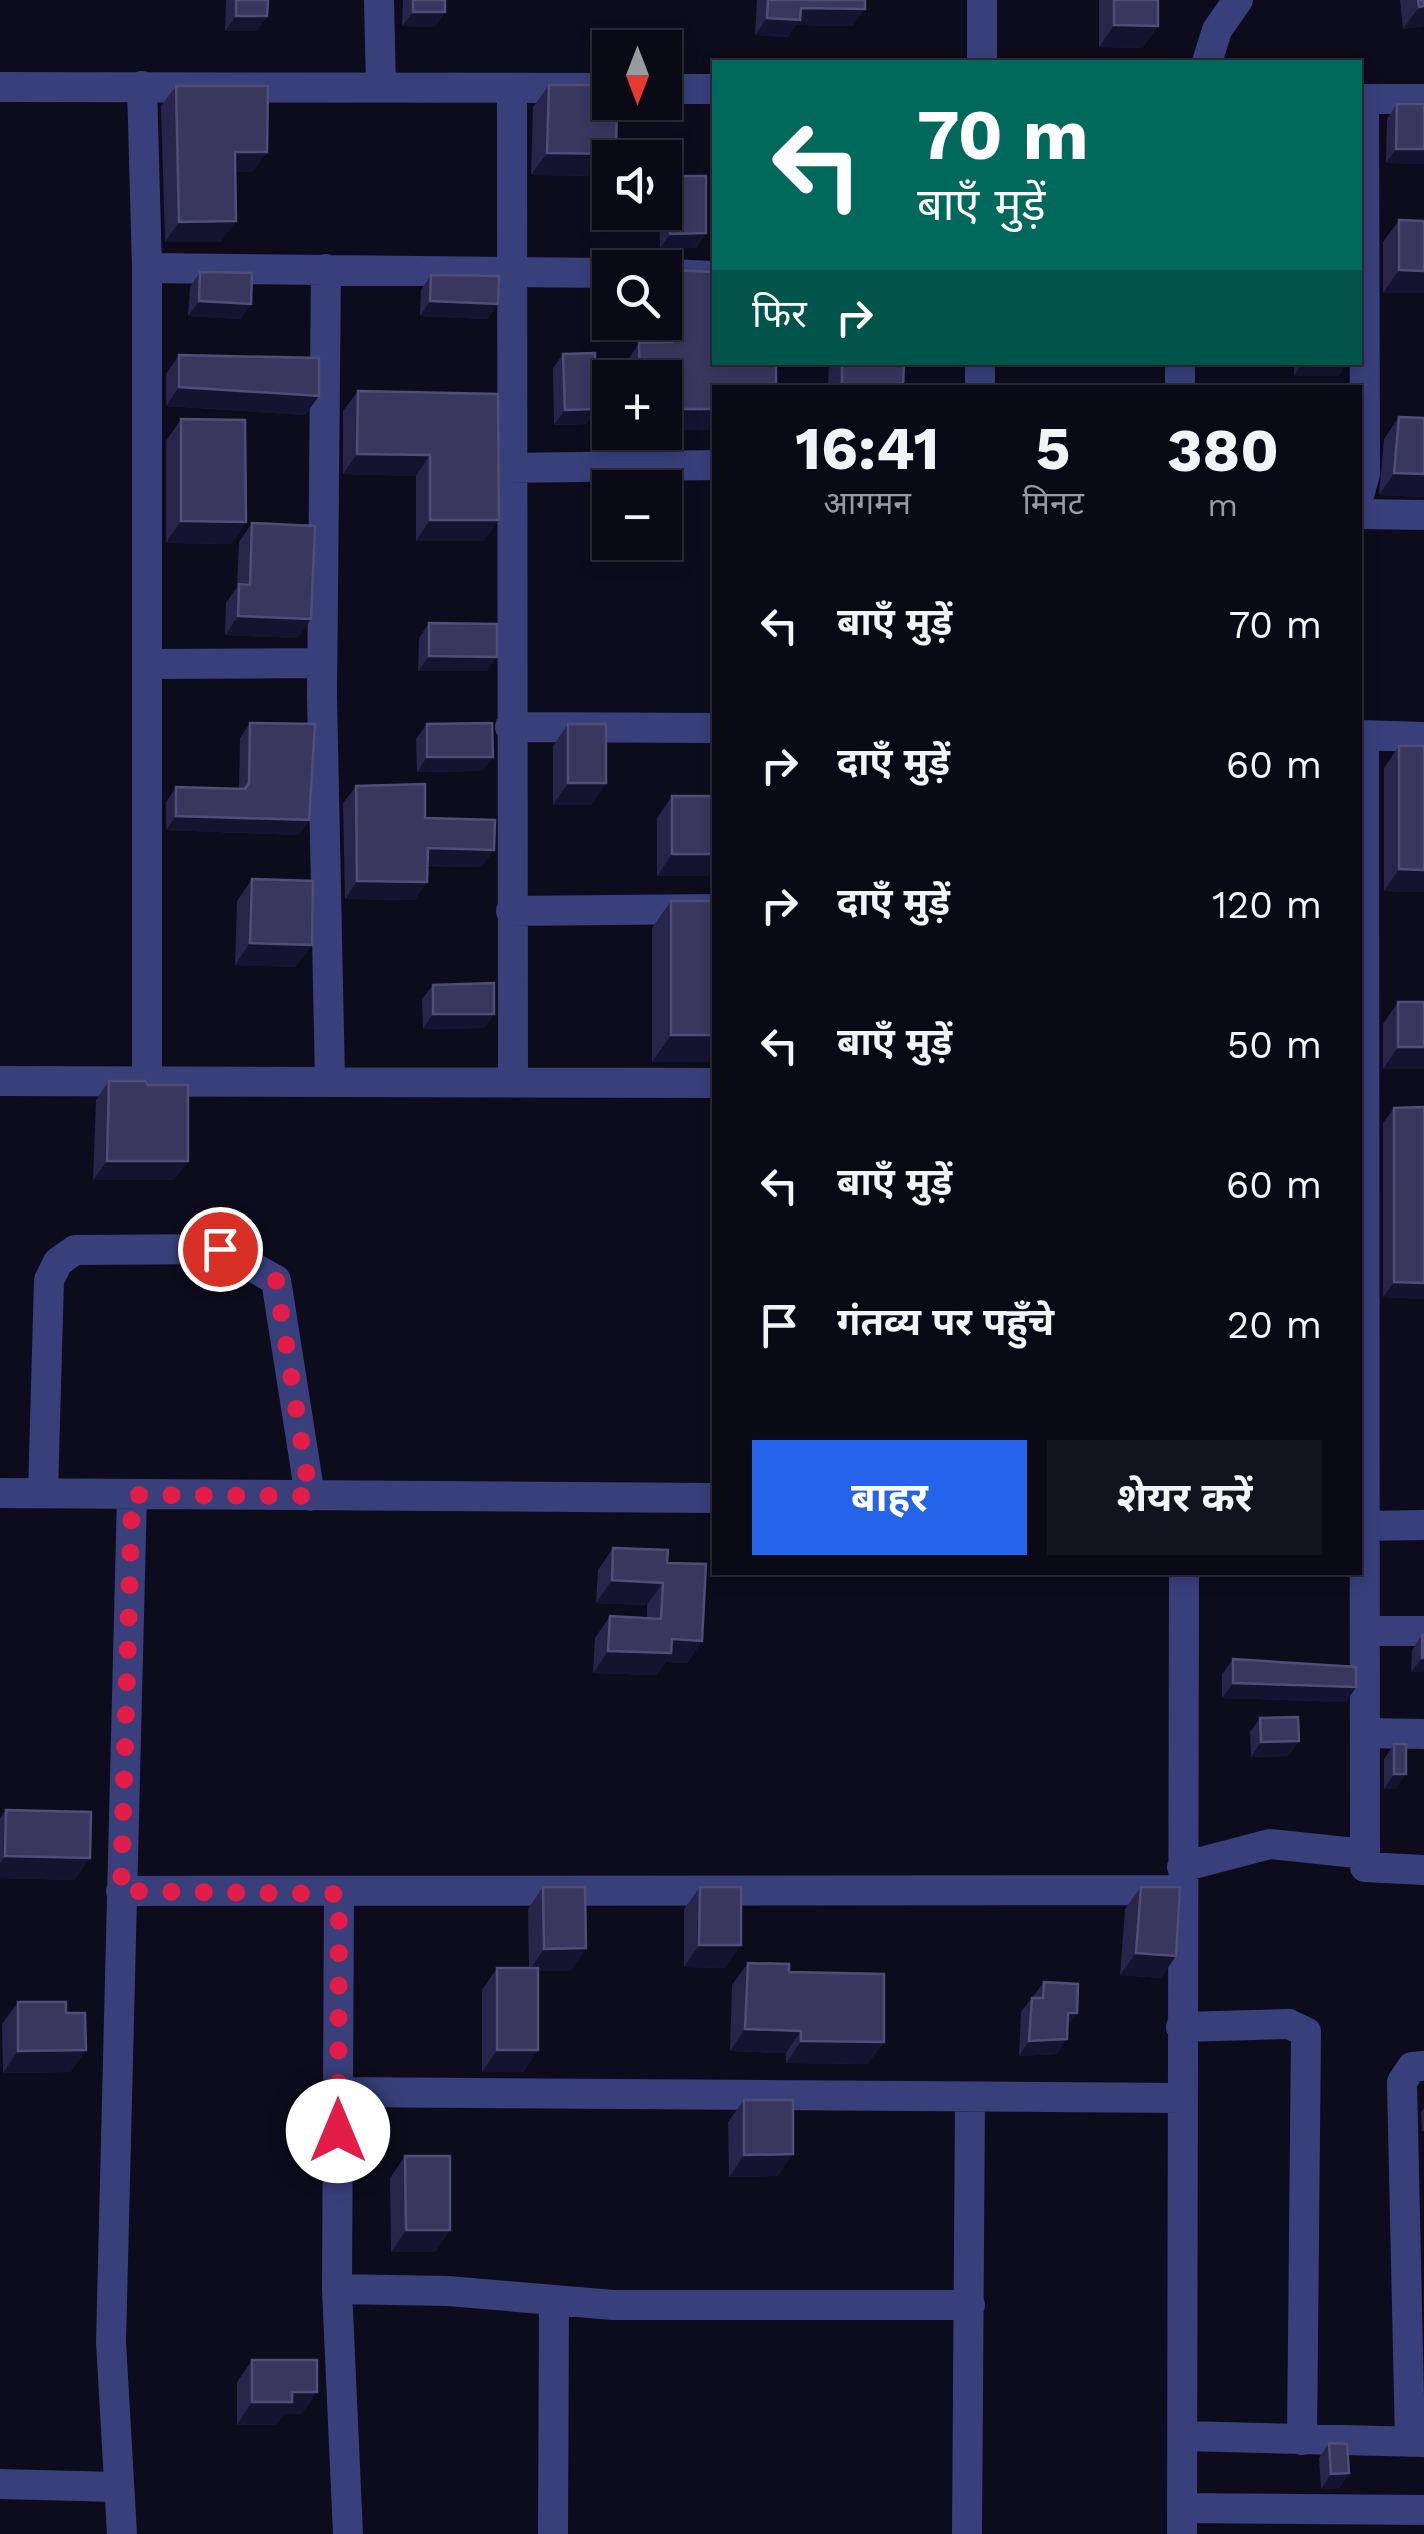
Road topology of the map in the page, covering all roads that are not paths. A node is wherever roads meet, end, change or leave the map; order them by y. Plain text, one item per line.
1 (378, 0) edge
2 (982, 0) edge
3 (1238, 0) edge
4 (982, 60) edge
5 (1208, 60) edge
6 (142, 86) junction
7 (0, 87) edge
8 (381, 87) junction
9 (512, 88) junction
10 (592, 88) edge
11 (682, 88) edge
12 (712, 89) edge
13 (1424, 98) edge
14 (1362, 99) edge
15 (148, 268) junction
16 (326, 269) junction
17 (511, 270) junction
18 (592, 272) edge
19 (682, 275) edge
20 (712, 276) edge
21 (712, 466) edge
22 (509, 468) junction
23 (1362, 485) edge
24 (1362, 514) edge
25 (1424, 515) edge
26 (322, 663) junction
27 (147, 664) junction
28 (510, 726) junction
29 (712, 728) edge
30 (1362, 736) edge
31 (1424, 737) edge
32 (712, 909) edge
33 (512, 912) junction
34 (0, 1081) edge
35 (147, 1081) junction
36 (330, 1081) junction
37 (513, 1082) junction
38 (712, 1083) edge
39 (1362, 1325) edge
40 (0, 1492) edge
41 (42, 1494) junction
42 (132, 1495) junction
43 (310, 1496) junction
44 (712, 1498) edge
45 (1424, 1525) edge
46 (1364, 1526) junction
47 (1184, 1575) edge
48 (1366, 1631) junction
49 (1424, 1631) edge
50 (1366, 1733) junction
51 (1424, 1734) edge
52 (1365, 1854) junction
53 (1424, 1870) edge
54 (1182, 1879) junction
55 (121, 1891) junction
56 (339, 1894) junction
57 (1181, 2027) junction
58 (1424, 2066) edge
59 (338, 2092) junction
60 (970, 2098) junction
61 (1181, 2098) junction
62 (337, 2289) junction
63 (554, 2300) junction
64 (970, 2304) junction
65 (1183, 2436) junction
66 (1302, 2440) junction
67 (1417, 2442) edge
68 (0, 2484) edge
69 (117, 2487) junction
70 (1424, 2510) edge
71 (1182, 2521) edge
72 (122, 2534) edge
73 (348, 2534) edge
74 (552, 2534) edge
75 (967, 2534) edge

1 - 8 street
2 - 4 street
3 - 5 street
6 - 7 street
6 - 8 street
6 - 15 street
8 - 9 street
9 - 10 street
9 - 17 street
11 - 12 street
13 - 14 street
14 - 23 street
15 - 16 street
15 - 27 street
16 - 17 street
16 - 26 street
17 - 18 street
17 - 22 street
19 - 20 street
21 - 22 street
22 - 28 street
24 - 25 street
26 - 27 street
26 - 36 street
27 - 35 street
28 - 29 street
28 - 33 street
30 - 31 street
32 - 33 street
33 - 37 street
34 - 35 street
35 - 36 street
36 - 37 street
37 - 38 street
39 - 46 street
40 - 41 street
41 - 42 street
41 - 43 street
42 - 43 street
42 - 55 street
43 - 44 street
45 - 46 street
46 - 48 street
47 - 54 street
48 - 49 street
48 - 50 street
50 - 51 street
50 - 52 street
52 - 53 street
52 - 54 street
54 - 56 street
54 - 57 street
55 - 56 street
55 - 69 street
56 - 59 street
57 - 61 street
57 - 66 street
58 - 67 street
59 - 60 street
59 - 62 street
60 - 61 street
60 - 64 street
61 - 65 street
62 - 63 street
62 - 73 street
63 - 64 street
63 - 74 street
64 - 75 street
65 - 66 street
65 - 71 street
66 - 67 street
68 - 69 street
69 - 72 street
70 - 71 street

